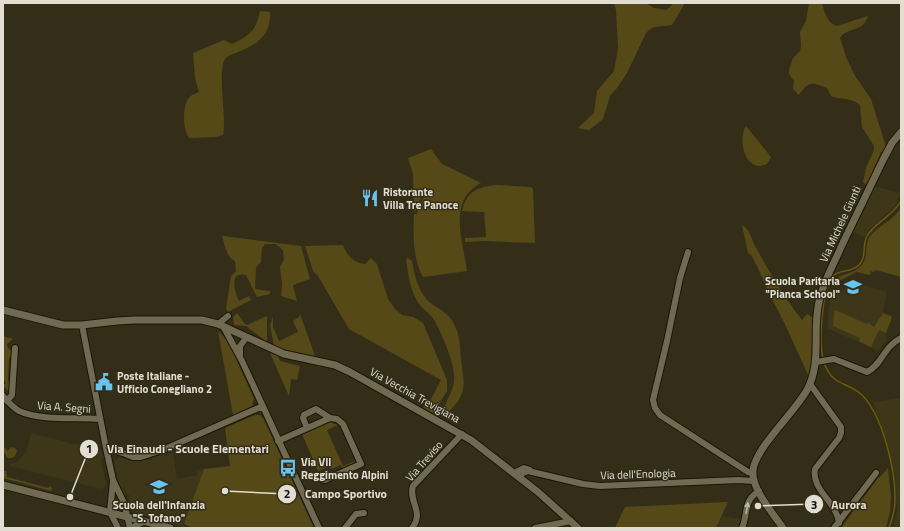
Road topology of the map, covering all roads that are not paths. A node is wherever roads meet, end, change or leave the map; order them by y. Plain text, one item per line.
1 (899, 135) edge
2 (688, 252) dead end
3 (3, 310) edge
4 (228, 316) dead end
5 (82, 325) junction
6 (221, 325) junction
7 (244, 335) junction
8 (901, 338) edge
9 (233, 344) junction
10 (14, 348) dead end
11 (242, 361) junction
12 (821, 361) junction
13 (810, 384) junction
14 (5, 398) edge
15 (263, 406) junction
16 (330, 418) junction
17 (100, 419) junction
18 (308, 428) junction
19 (462, 434) junction
20 (278, 441) junction
21 (106, 448) junction
22 (753, 473) junction
23 (876, 473) dead end
24 (516, 475) junction
25 (113, 480) junction
26 (325, 480) dead end
27 (738, 480) junction
28 (754, 480) junction
29 (3, 485) edge
30 (759, 491) junction
31 (110, 512) junction
32 (364, 513) dead end
33 (126, 516) junction
34 (145, 521) junction
35 (571, 521) junction
36 (839, 522) junction
37 (118, 527) edge
38 (131, 528) edge
39 (170, 528) edge
40 (319, 528) edge
41 (344, 528) edge
42 (412, 528) edge
43 (535, 528) edge
44 (578, 528) edge
45 (742, 528) edge
46 (783, 528) edge
47 (834, 528) edge

1 - 12 street, Via Michele Giunti
2 - 22 street
3 - 5 street, Via Vecchia Trevigiana
4 - 6 street
5 - 6 street, Via Vecchia Trevigiana
5 - 17 street
6 - 7 street, Via Vecchia Trevigiana
6 - 9 street
7 - 9 street
7 - 11 street
7 - 19 street, Via Vecchia Trevigiana
8 - 12 street
9 - 11 street
10 - 14 street, Via A. Segni
11 - 15 street
12 - 13 street, Via Michele Giunti
13 - 22 street, Via Michele Giunti
13 - 36 street
14 - 17 street, Via A. Segni
15 - 20 street
15 - 21 street
16 - 18 street
16 - 18 street
16 - 26 street
17 - 21 street
18 - 20 street
19 - 24 street, Via Vecchia Trevigiana
19 - 42 street, Via Treviso
20 - 40 street
21 - 25 street
22 - 27 street, Via dell'Enologia
22 - 28 street, Via Michele Giunti
23 - 36 street
24 - 27 street, Via dell'Enologia
24 - 35 street, Via Vecchia Trevigiana
25 - 31 street
25 - 33 street
27 - 28 street, Via dell'Enologia
28 - 30 street, Via Michele Giunti
29 - 31 street
45 -> 30 street
30 - 46 street, Via Michele Giunti
31 - 33 street
31 - 37 street
32 - 41 street
33 - 34 street
33 - 37 street
33 - 38 street
34 - 38 street
34 - 39 street
35 - 43 street
35 - 44 street, Via Vecchia Trevigiana
36 - 47 street

